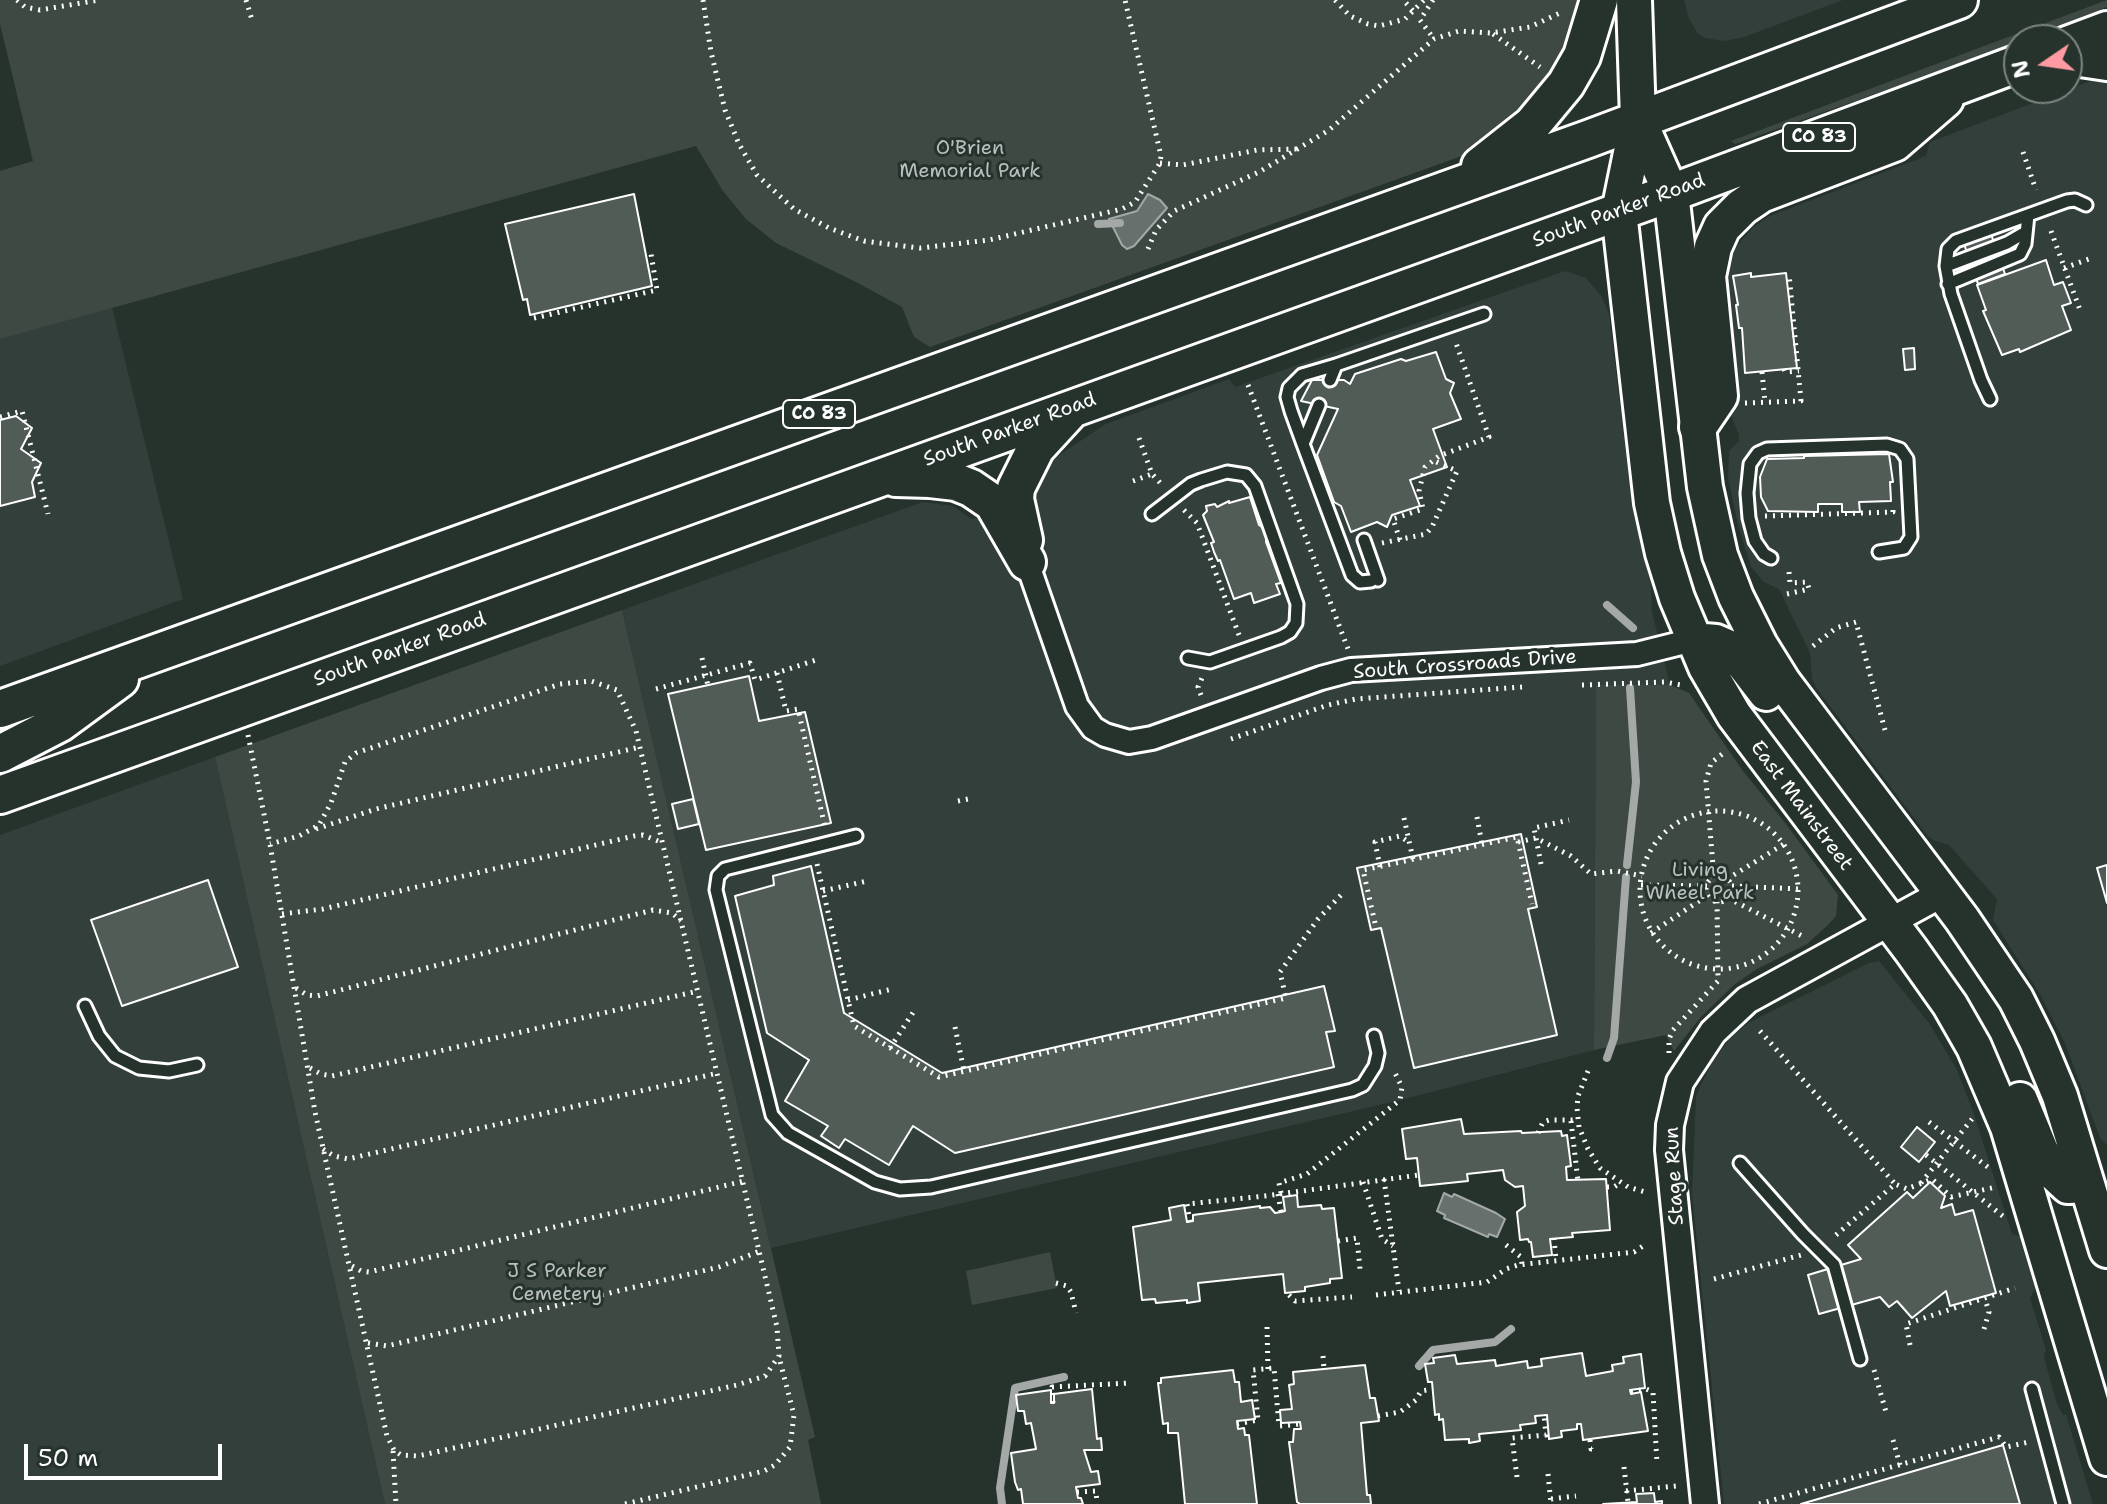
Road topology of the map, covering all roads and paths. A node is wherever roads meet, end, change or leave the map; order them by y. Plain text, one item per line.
1 (17, 0) edge
2 (99, 0) edge
3 (246, 0) edge
4 (703, 0) edge
5 (1125, 0) edge
6 (1335, 0) edge
7 (1424, 0) edge
8 (1433, 0) edge
9 (1634, 0) edge
10 (1959, 0) edge
11 (1406, 3) dead end
12 (1584, 3) edge
13 (1414, 12) junction
14 (253, 23) dead end
15 (2107, 30) edge
16 (1491, 33) junction
17 (1434, 39) junction
18 (2083, 39) edge
19 (2083, 58) edge
20 (2107, 62) edge
21 (1541, 68) dead end
22 (2003, 69) edge
23 (1962, 84) junction
24 (1638, 119) junction
25 (1298, 149) junction
26 (2023, 152) dead end
27 (1160, 163) junction
28 (1451, 188) junction
29 (2036, 190) dead end
30 (1671, 193) junction
31 (2086, 205) dead end
32 (1619, 212) junction
33 (2028, 215) junction
34 (2051, 231) dead end
35 (2026, 232) junction
36 (1148, 249) dead end
37 (651, 254) dead end
38 (2089, 259) dead end
39 (1946, 266) junction
40 (2064, 268) junction
41 (1789, 274) dead end
42 (1948, 284) junction
43 (2080, 310) dead end
44 (1484, 314) dead end
45 (534, 318) dead end
46 (1454, 336) dead end
47 (1336, 365) junction
48 (1784, 369) dead end
49 (1799, 371) junction
50 (1762, 372) dead end
51 (1330, 380) dead end
52 (1248, 385) dead end
53 (1990, 399) dead end
54 (1765, 402) junction
55 (1736, 404) dead end
56 (1319, 405) dead end
57 (1073, 408) junction
58 (0, 417) edge
59 (1698, 427) junction
60 (1139, 438) dead end
61 (1303, 444) junction
62 (1432, 460) junction
63 (1152, 474) junction
64 (878, 478) junction
65 (1133, 481) dead end
66 (1169, 493) dead end
67 (1179, 504) dead end
68 (1893, 512) dead end
69 (48, 514) dead end
70 (1152, 514) dead end
71 (1756, 517) dead end
72 (1400, 540) junction
73 (1369, 542) joint
74 (1879, 552) dead end
75 (1771, 558) dead end
76 (1027, 562) junction
77 (1789, 572) dead end
78 (1787, 594) dead end
79 (1693, 640) junction
80 (1244, 643) dead end
81 (1813, 646) dead end
82 (1348, 650) dead end
83 (157, 652) junction
84 (702, 658) dead end
85 (1188, 658) dead end
86 (816, 660) dead end
87 (777, 673) junction
88 (706, 677) junction
89 (1582, 685) dead end
90 (1682, 685) dead end
91 (708, 686) dead end
92 (1527, 687) dead end
93 (656, 689) dead end
94 (241, 707) junction
95 (0, 709) edge
96 (1885, 730) dead end
97 (1231, 739) dead end
98 (640, 747) junction
99 (1731, 749) dead end
100 (0, 754) edge
101 (1865, 792) junction
102 (0, 795) edge
103 (968, 799) dead end
104 (958, 801) dead end
105 (1708, 810) junction
106 (1477, 817) dead end
107 (1404, 818) dead end
108 (1569, 820) dead end
109 (825, 827) dead end
110 (311, 831) junction
111 (856, 836) dead end
112 (1536, 838) junction
113 (1791, 840) dead end
114 (1518, 842) junction
115 (1410, 843) junction
116 (270, 844) junction
117 (663, 844) junction
118 (1482, 844) junction
119 (1784, 845) junction
120 (1413, 859) junction
121 (817, 862) dead end
122 (1541, 864) dead end
123 (1380, 867) junction
124 (1642, 876) junction
125 (1714, 878) junction
126 (1727, 879) junction
127 (867, 881) dead end
128 (1641, 885) junction
129 (1707, 886) junction
130 (1732, 886) junction
131 (1800, 889) junction
132 (823, 891) junction
133 (1943, 893) junction
134 (1341, 895) dead end
135 (1708, 895) junction
136 (1728, 898) junction
137 (1717, 902) junction
138 (1532, 904) dead end
139 (282, 914) junction
140 (682, 921) junction
141 (1375, 923) dead end
142 (1891, 924) junction
143 (1786, 928) junction
144 (1651, 933) junction
145 (1809, 940) dead end
146 (1720, 970) junction
147 (296, 988) junction
148 (892, 989) dead end
149 (698, 991) junction
150 (848, 1000) junction
151 (85, 1006) dead end
152 (914, 1011) dead end
153 (955, 1027) dead end
154 (1760, 1031) dead end
155 (1374, 1036) dead end
156 (1974, 1047) junction
157 (890, 1048) junction
158 (1666, 1057) dead end
159 (197, 1065) dead end
160 (1375, 1066) junction
161 (309, 1067) junction
162 (964, 1071) junction
163 (1588, 1071) dead end
164 (718, 1073) junction
165 (1978, 1112) dead end
166 (1574, 1120) junction
167 (1929, 1122) dead end
168 (1538, 1133) dead end
169 (1954, 1142) junction
170 (323, 1149) junction
171 (1926, 1155) dead end
172 (1936, 1162) junction
173 (1740, 1163) dead end
174 (1419, 1175) dead end
175 (1999, 1176) dead end
176 (1384, 1179) junction
177 (744, 1181) junction
178 (1578, 1181) dead end
179 (1363, 1182) junction
180 (1620, 1182) junction
181 (1895, 1184) junction
182 (1920, 1184) junction
183 (2002, 1185) dead end
184 (2086, 1185) junction
185 (1607, 1187) dead end
186 (1645, 1192) dead end
187 (1974, 1193) junction
188 (1280, 1194) junction
189 (1281, 1212) dead end
190 (1190, 1222) dead end
191 (2014, 1225) dead end
192 (1836, 1235) dead end
193 (1554, 1238) dead end
194 (1338, 1241) dead end
195 (1646, 1244) dead end
196 (1506, 1245) dead end
197 (1393, 1246) junction
198 (2107, 1250) edge
199 (760, 1251) junction
200 (1802, 1255) dead end
201 (1556, 1260) junction
202 (1522, 1264) junction
203 (351, 1265) junction
204 (1360, 1269) dead end
205 (1714, 1279) dead end
206 (1056, 1283) dead end
207 (2015, 1288) dead end
208 (1399, 1291) junction
209 (1289, 1295) dead end
210 (1376, 1295) dead end
211 (1352, 1297) dead end
212 (1985, 1299) junction
213 (1076, 1313) dead end
214 (1267, 1327) dead end
215 (1984, 1329) dead end
216 (368, 1343) junction
217 (1910, 1345) dead end
218 (779, 1356) junction
219 (1323, 1356) dead end
220 (1860, 1359) dead end
221 (1268, 1369) junction
222 (1324, 1369) dead end
223 (1874, 1370) dead end
224 (1130, 1383) dead end
225 (1433, 1389) dead end
226 (2032, 1389) dead end
227 (1631, 1392) dead end
228 (1053, 1403) dead end
229 (1886, 1412) dead end
230 (1544, 1415) dead end
231 (1378, 1416) dead end
232 (1237, 1424) dead end
233 (1300, 1424) dead end
234 (1590, 1440) dead end
235 (1893, 1440) dead end
236 (2034, 1440) dead end
237 (1596, 1449) dead end
238 (394, 1450) junction
239 (2107, 1458) edge
240 (1657, 1464) dead end
241 (1900, 1465) junction
242 (1624, 1467) dead end
243 (1548, 1474) dead end
244 (1517, 1477) dead end
245 (1676, 1486) dead end
246 (1626, 1491) junction
247 (1077, 1492) dead end
248 (1576, 1496) dead end
249 (1551, 1502) edge
250 (1628, 1502) edge
251 (396, 1504) edge
252 (625, 1504) edge
253 (1097, 1504) edge
254 (1705, 1504) edge
255 (1759, 1504) edge
256 (2063, 1504) edge

1 - 2 path
3 - 14 path
4 - 27 path
5 - 27 path
6 - 13 path
7 - 13 path
8 - 17 path
9 - 24 main road, East Mainstreet
10 - 24 highway, CO 83
11 - 13 path
12 - 16 path
12 - 28 highway
15 - 18 highway
16 - 17 path
16 - 21 path
17 - 25 path
19 - 20 highway
22 - 23 highway, South Parker Road / CO 83
23 - 30 highway, South Parker Road / CO 83
23 - 59 highway
24 - 28 highway, CO 83
24 - 30 main road, East Mainstreet
24 - 32 main road, East Mainstreet
25 - 27 path
25 - 36 path
26 - 29 path
28 - 83 highway, CO 83
30 - 32 highway, South Parker Road / CO 83
30 - 59 main road, East Mainstreet
31 - 33 lane
32 - 57 highway, South Parker Road / CO 83
32 - 79 main road, East Mainstreet
33 - 35 lane
33 - 39 lane
34 - 40 path
35 - 39 lane
35 - 42 lane
37 - 45 path
38 - 40 path
39 - 42 lane
40 - 43 path
41 - 49 path
42 - 53 lane
44 - 47 lane
46 - 62 path
47 - 51 lane
47 - 61 lane
48 - 49 path
49 - 54 path
50 - 54 path
52 - 82 path
54 - 55 path
56 - 61 lane
57 - 64 highway, South Parker Road / CO 83
57 - 76 highway
58 - 69 path
59 - 101 main road, East Mainstreet
60 - 63 path
61 - 73 lane
62 - 72 path
62 - 72 path
63 - 65 path
63 - 66 path
64 - 76 highway
64 - 94 highway, South Parker Road / CO 83
67 - 80 path
68 - 71 path
70 - 85 lane
72 - 73 path
74 - 75 lane
76 - 79 street, South Crossroads Drive
77 - 78 path
79 - 101 main road
79 - 142 main road, East Mainstreet
81 - 96 path
83 - 95 highway, CO 83
83 - 100 highway
84 - 88 path
86 - 87 path
87 - 88 path
87 - 109 path
88 - 91 path
88 - 93 path
89 - 90 path
92 - 97 path
94 - 102 highway, South Parker Road / CO 83
94 - 116 path
98 - 110 path
98 - 110 path
98 - 117 path
99 - 105 path
101 - 133 main road, East Mainstreet
103 - 104 path
105 - 119 path
105 - 124 path
105 - 125 path
106 - 118 path
107 - 115 path
108 - 112 path
110 - 116 path
111 - 160 lane
112 - 114 path
112 - 122 path
112 - 124 path
113 - 119 path
114 - 118 path
114 - 138 path
115 - 120 path
115 - 123 path
116 - 139 path
117 - 139 path
117 - 140 path
118 - 120 path
119 - 126 path
119 - 131 path
120 - 123 path
121 - 132 path
123 - 141 path
124 - 128 path
125 - 126 path
125 - 129 path
126 - 130 path
127 - 132 path
128 - 129 path
128 - 144 path
129 - 135 path
130 - 131 path
130 - 136 path
131 - 143 path
132 - 150 path
133 - 142 street, Stage Run
133 - 184 main road, East Mainstreet
134 - 162 path
135 - 137 path
135 - 144 path
136 - 137 path
136 - 143 path
137 - 146 path
139 - 147 path
140 - 147 path
140 - 149 path
142 - 156 main road, East Mainstreet
142 - 254 street, Stage Run
143 - 145 path
143 - 146 path
144 - 146 path
146 - 158 path
147 - 161 path
148 - 150 path
149 - 161 path
149 - 164 path
150 - 157 path
151 - 159 lane
152 - 157 path
153 - 162 path
154 - 181 path
155 - 160 lane
156 - 184 main road
156 - 239 main road, East Mainstreet
157 - 162 path
160 - 188 path
161 - 170 path
163 - 166 path
164 - 170 path
164 - 177 path
165 - 169 path
166 - 168 path
166 - 178 path
166 - 180 path
167 - 169 path
169 - 172 path
169 - 175 path
170 - 203 path
171 - 172 path
172 - 182 path
172 - 187 path
173 - 220 lane
174 - 176 path
176 - 179 path
176 - 197 path
177 - 199 path
177 - 203 path
179 - 188 path
179 - 197 path
180 - 185 path
180 - 186 path
181 - 182 path
181 - 192 path
182 - 187 path
183 - 187 path
184 - 198 main road, East Mainstreet
187 - 191 path
188 - 189 path
188 - 190 path
193 - 201 path
194 - 204 path
195 - 201 path
196 - 202 path
197 - 208 path
199 - 216 path
199 - 218 path
200 - 205 path
201 - 202 path
202 - 208 path
203 - 216 path
206 - 213 path
207 - 212 path
208 - 210 path
209 - 211 path
212 - 215 path
212 - 217 path
214 - 221 path
216 - 238 path
218 - 238 path
218 - 252 path
219 - 222 path
221 - 232 path
221 - 233 path
223 - 229 path
224 - 228 path
225 - 231 path
226 - 256 lane
227 - 240 path
230 - 244 path
234 - 237 path
235 - 241 path
236 - 241 path
238 - 251 path
241 - 255 path
242 - 246 path
243 - 249 path
245 - 246 path
246 - 250 path
247 - 253 path
248 - 249 path

